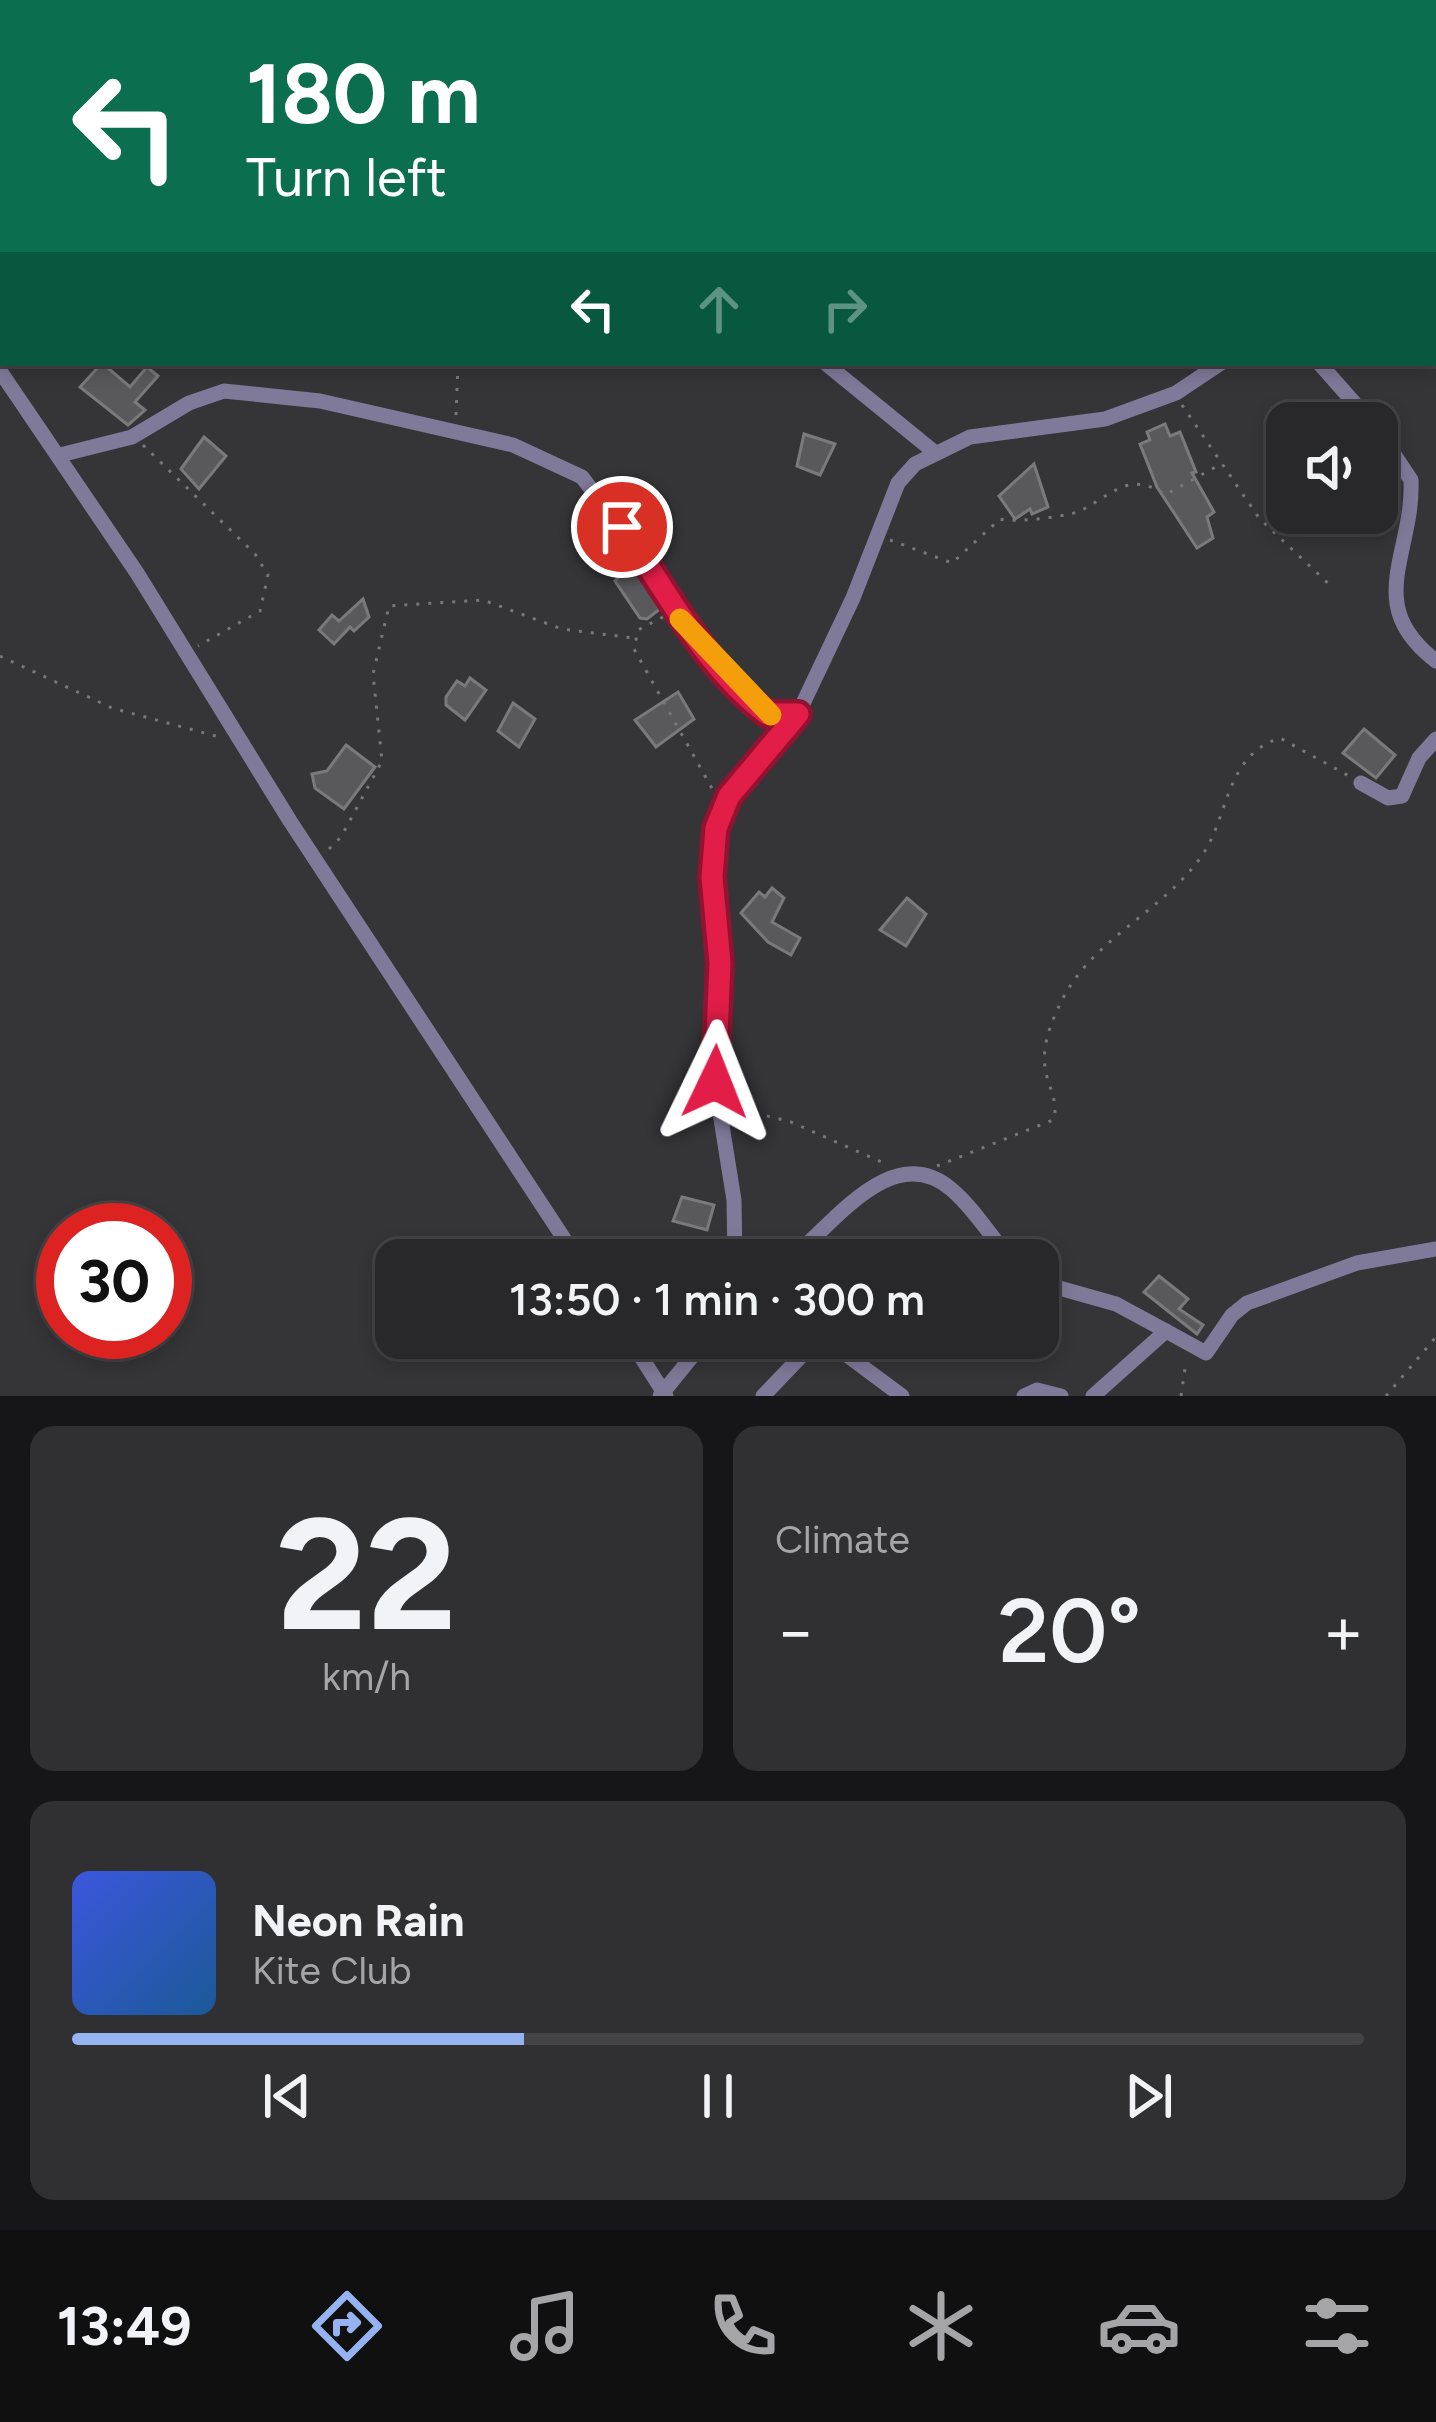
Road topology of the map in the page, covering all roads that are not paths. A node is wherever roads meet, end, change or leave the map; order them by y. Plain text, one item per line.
1 (829, 366) edge
2 (1216, 366) edge
3 (1322, 366) edge
4 (0, 371) edge
5 (1354, 402) edge
6 (933, 451) junction
7 (60, 455) junction
8 (1398, 460) edge
9 (1436, 661) edge
10 (798, 714) junction
11 (1436, 739) edge
12 (1361, 783) road end
13 (564, 1239) edge
14 (735, 1239) edge
15 (812, 1239) edge
16 (994, 1239) edge
17 (1436, 1250) edge
18 (1059, 1288) edge
19 (1166, 1331) junction
20 (641, 1359) edge
21 (691, 1359) edge
22 (663, 1395) edge
23 (763, 1396) edge
24 (902, 1396) edge
25 (1024, 1396) edge
26 (1061, 1396) edge
27 (1093, 1396) edge

1 - 6 street
2 - 6 street
3 - 5 street
4 - 7 street
6 - 10 street
7 - 10 street
7 - 13 street
8 - 9 street
10 - 14 street
11 - 12 street
15 - 16 street
17 - 19 street
18 - 19 street
19 - 27 street
20 - 22 street
21 - 22 street
23 - 24 street
25 - 26 street

